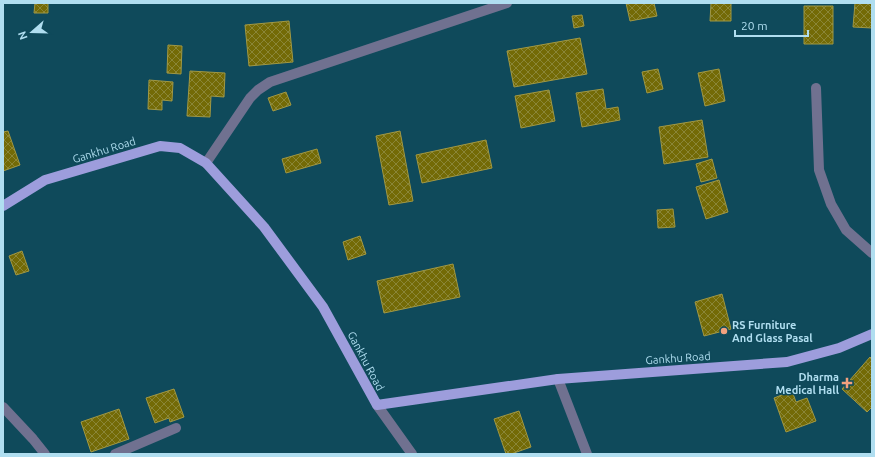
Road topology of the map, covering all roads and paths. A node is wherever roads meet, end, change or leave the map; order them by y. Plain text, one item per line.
1 (507, 3) edge
2 (816, 88) dead end
3 (206, 163) junction
4 (3, 206) edge
5 (872, 253) edge
6 (872, 334) edge
7 (558, 379) junction
8 (377, 405) junction
9 (3, 407) edge
10 (176, 428) dead end
11 (45, 454) edge
12 (115, 454) edge
13 (412, 454) edge
14 (587, 454) edge

1 - 3 street
2 - 5 street
3 - 4 main road, Gankhu Road
3 - 8 main road, Gankhu Road
6 - 7 main road, Gankhu Road
7 - 8 main road, Gankhu Road
7 - 14 street
8 - 13 street
9 - 11 street
10 - 12 street

